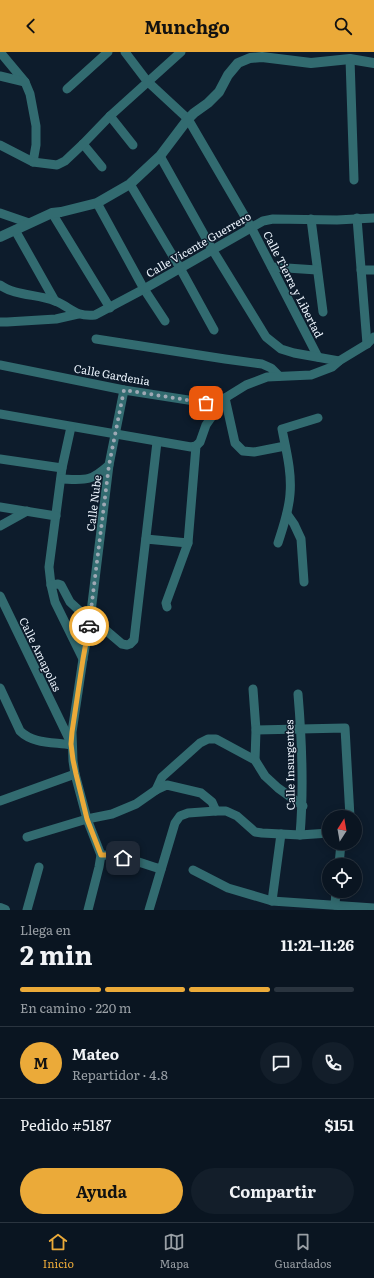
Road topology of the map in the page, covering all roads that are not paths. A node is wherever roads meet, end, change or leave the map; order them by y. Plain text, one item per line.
1 (0, 52) edge
2 (108, 52) edge
3 (125, 52) edge
4 (181, 52) edge
5 (262, 55) edge
6 (350, 59) junction
7 (374, 63) edge
8 (0, 76) edge
9 (147, 81) junction
10 (25, 82) junction
11 (66, 89) dead end
12 (110, 116) junction
13 (188, 119) junction
14 (83, 144) junction
15 (0, 145) edge
16 (133, 145) dead end
17 (160, 156) junction
18 (33, 162) junction
19 (102, 167) dead end
20 (354, 180) dead end
21 (130, 184) junction
22 (97, 203) junction
23 (0, 213) edge
24 (52, 213) junction
25 (357, 218) junction
26 (374, 218) edge
27 (311, 219) junction
28 (29, 223) junction
29 (251, 227) junction
30 (15, 230) junction
31 (0, 237) edge
32 (212, 249) junction
33 (272, 267) junction
34 (180, 268) junction
35 (317, 270) junction
36 (361, 270) junction
37 (374, 270) edge
38 (0, 285) edge
39 (144, 289) junction
40 (55, 300) junction
41 (110, 308) junction
42 (322, 312) dead end
43 (78, 314) junction
44 (165, 321) dead end
45 (0, 322) edge
46 (214, 330) dead end
47 (374, 337) edge
48 (96, 339) dead end
49 (367, 344) junction
50 (318, 357) junction
51 (339, 361) junction
52 (0, 365) edge
53 (279, 376) junction
54 (124, 390) junction
55 (223, 402) junction
56 (0, 414) edge
57 (318, 418) dead end
58 (71, 427) junction
59 (116, 434) junction
60 (157, 442) junction
61 (196, 446) junction
62 (285, 446) junction
63 (0, 459) edge
64 (109, 465) junction
65 (62, 468) junction
66 (61, 479) junction
67 (0, 507) edge
68 (27, 512) junction
69 (287, 514) junction
70 (56, 516) junction
71 (0, 526) edge
72 (146, 539) junction
73 (188, 543) junction
74 (278, 543) dead end
75 (304, 582) dead end
76 (51, 585) junction
77 (0, 596) edge
78 (167, 607) dead end
79 (90, 620) junction
80 (83, 659) junction
81 (0, 688) edge
82 (253, 689) dead end
83 (298, 694) dead end
84 (301, 729) junction
85 (256, 730) junction
86 (71, 744) junction
87 (254, 760) junction
88 (76, 774) junction
89 (156, 790) junction
90 (0, 801) edge
91 (303, 806) junction
92 (350, 810) edge
93 (216, 811) junction
94 (87, 819) junction
95 (322, 833) edge
96 (281, 834) junction
97 (300, 835) junction
98 (27, 837) dead end
99 (101, 855) junction
100 (39, 867) dead end
101 (161, 869) junction
102 (193, 870) dead end
103 (336, 898) edge
104 (272, 901) junction
105 (335, 905) junction
106 (0, 908) edge
107 (373, 909) edge
108 (6, 910) edge
109 (26, 910) edge
110 (88, 910) edge
111 (149, 910) edge

1 - 10 street
2 - 11 street
3 - 9 street, Calle Tierra y Libertad
4 - 9 street
5 - 6 street
5 - 13 street
6 - 7 street
6 - 20 street
8 - 10 street
9 - 12 street
9 - 13 street, Calle Tierra y Libertad
10 - 18 street
12 - 14 street
12 - 16 street
13 - 17 street
13 - 29 street, Calle Tierra y Libertad
14 - 18 street
14 - 19 street
15 - 18 street
17 - 21 street
17 - 32 street
21 - 22 street
21 - 34 street
22 - 24 street
22 - 39 street
23 - 28 street
24 - 28 street
24 - 41 street
25 - 26 street, Calle Vicente Guerrero
25 - 27 street, Calle Vicente Guerrero
25 - 36 street
27 - 29 street, Calle Vicente Guerrero
27 - 35 street
28 - 30 street
29 - 32 street, Calle Vicente Guerrero
29 - 33 street, Calle Tierra y Libertad
30 - 31 street
30 - 40 street
32 - 34 street, Calle Vicente Guerrero
32 - 50 street
33 - 35 street
33 - 50 street, Calle Tierra y Libertad
34 - 39 street, Calle Vicente Guerrero
34 - 46 street
35 - 42 street
36 - 37 street
36 - 49 street
38 - 40 street
39 - 41 street, Calle Vicente Guerrero
39 - 44 street
40 - 43 street
41 - 43 street, Calle Vicente Guerrero
43 - 45 street, Calle Vicente Guerrero
47 - 49 street
48 - 53 street
49 - 51 street
50 - 51 street
51 - 53 street
52 - 54 street, Calle Gardenia
53 - 55 street
54 - 55 street, Calle Gardenia
54 - 59 street, Calle Nube
55 - 61 street
55 - 62 street
56 - 58 street
57 - 62 street
58 - 59 street
58 - 65 street
59 - 60 street
59 - 64 street, Calle Nube
60 - 61 street
60 - 72 street
61 - 73 street
62 - 69 street
63 - 65 street
64 - 66 street
64 - 79 street, Calle Nube
65 - 66 street
66 - 70 street
67 - 68 street
68 - 70 street
68 - 71 street
69 - 74 street
69 - 75 street
70 - 76 street
72 - 73 street
72 - 79 street
73 - 78 street
76 - 79 street
76 - 80 street
77 - 86 street, Calle Amapolas
79 - 80 street, Calle Nube
80 - 86 street, Calle Nube
81 - 86 street
82 - 85 street
83 - 84 street, Calle Insurgentes
84 - 85 street
84 - 91 street, Calle Insurgentes
84 - 92 street
85 - 87 street
86 - 88 street
87 - 89 street
87 - 91 street
88 - 90 street
88 - 94 street
89 - 93 street
89 - 94 street
91 - 97 street, Calle Insurgentes
93 - 96 street
93 - 101 street
94 - 98 street
94 - 99 street
95 - 97 street
96 - 97 street
96 - 104 street
99 - 101 street
99 - 110 street
100 - 109 street
101 - 111 street
102 - 104 street
103 - 105 street
104 - 105 street
105 - 107 street
106 - 108 street

